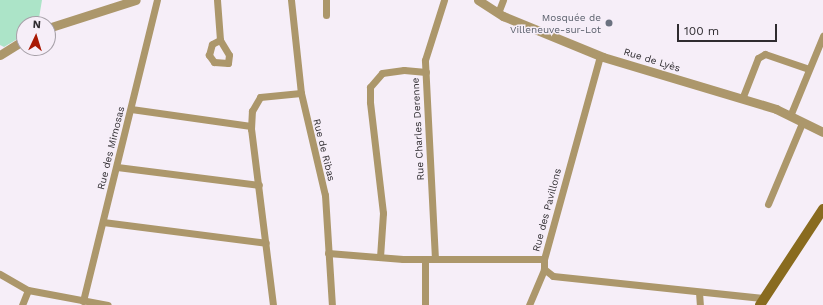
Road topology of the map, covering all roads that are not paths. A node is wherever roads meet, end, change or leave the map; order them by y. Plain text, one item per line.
1 (136, 0) edge
2 (157, 0) edge
3 (217, 0) edge
4 (291, 0) edge
5 (326, 0) edge
6 (444, 0) edge
7 (478, 0) edge
8 (503, 0) edge
9 (498, 13) junction
10 (326, 15) dead end
11 (56, 25) edge
12 (823, 36) edge
13 (220, 40) dead end
14 (16, 45) edge
15 (0, 55) edge
16 (600, 56) junction
17 (810, 69) junction
18 (426, 72) junction
19 (301, 93) junction
20 (742, 99) junction
21 (131, 109) junction
22 (790, 116) junction
23 (802, 122) junction
24 (252, 126) junction
25 (823, 132) edge
26 (117, 167) junction
27 (259, 185) junction
28 (768, 204) dead end
29 (823, 209) edge
30 (103, 222) junction
31 (266, 243) junction
32 (328, 254) junction
33 (380, 258) junction
34 (425, 259) junction
35 (435, 259) junction
36 (544, 259) junction
37 (544, 269) junction
38 (0, 274) edge
39 (28, 290) junction
40 (699, 292) junction
41 (83, 301) junction
42 (74, 302) edge
43 (762, 302) edge
44 (22, 305) edge
45 (108, 305) edge
46 (272, 305) edge
47 (332, 305) edge
48 (425, 305) edge
49 (529, 305) edge
50 (700, 305) edge

1 - 11 street
2 - 21 street, Rue des Mimosas
3 - 13 street
4 - 19 street, Rue de Ribas
5 - 10 street
6 - 18 street, Rue Charles Derenne
7 - 9 street, Rue de Lyès
8 - 9 street
9 - 16 street, Rue de Lyès
12 - 17 street
14 - 15 street
16 - 20 street, Rue de Lyès
16 - 36 street, Rue des Pavillons
17 - 20 street
17 - 22 street
18 - 33 street
18 - 35 street, Rue Charles Derenne
19 - 24 street
19 - 32 street, Rue de Ribas
20 - 22 street, Rue de Lyès
21 - 24 street
21 - 26 street, Rue des Mimosas
22 - 23 street, Rue de Lyès
23 - 25 street, Rue de Lyès
23 - 28 street
24 - 27 street
26 - 27 street
26 - 30 street, Rue des Mimosas
27 - 31 street
29 - 43 main road
30 - 31 street
30 - 41 street, Rue des Mimosas
31 - 46 street
32 - 33 street
32 - 47 street, Rue de Ribas
33 - 34 street
34 - 35 street
34 - 48 street
35 - 36 street
36 - 37 street, Rue des Pavillons
37 - 40 street
37 - 49 street
38 - 39 street
39 - 42 street
39 - 44 street
40 - 43 street
40 - 50 street
41 - 42 street
41 - 45 street

